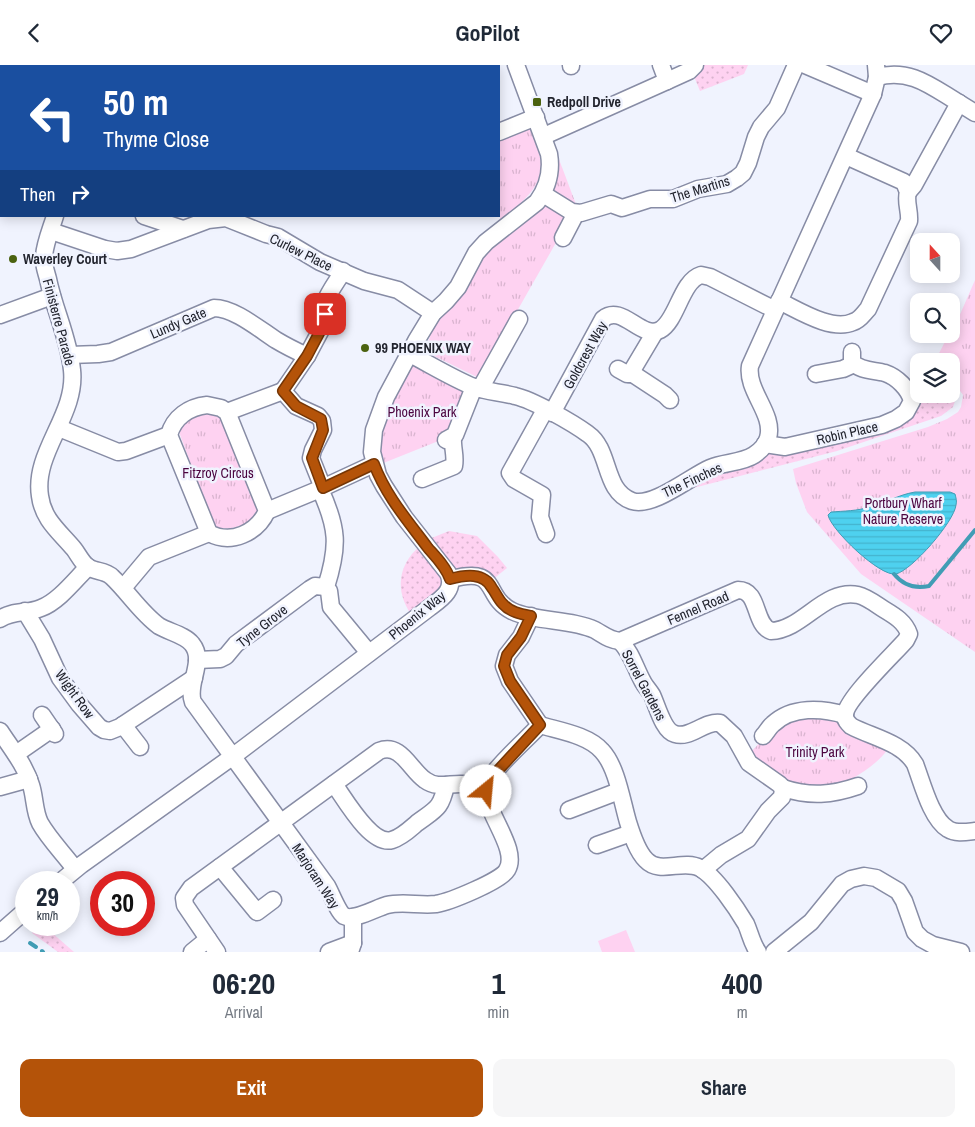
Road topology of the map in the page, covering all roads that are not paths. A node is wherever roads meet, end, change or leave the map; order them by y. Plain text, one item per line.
1 (516, 65) edge
2 (661, 65) edge
3 (695, 65) edge
4 (796, 65) edge
5 (805, 65) edge
6 (877, 71) edge
7 (917, 71) edge
8 (667, 81) junction
9 (873, 95) junction
10 (959, 103) junction
11 (975, 113) edge
12 (536, 117) junction
13 (500, 132) edge
14 (544, 135) junction
15 (846, 156) junction
16 (908, 192) junction
17 (543, 194) junction
18 (576, 213) junction
19 (147, 217) edge
20 (200, 219) edge
21 (53, 223) edge
22 (183, 229) junction
23 (563, 238) dead end
24 (343, 271) junction
25 (52, 297) junction
26 (777, 305) junction
27 (433, 313) junction
28 (0, 315) edge
29 (519, 319) dead end
30 (655, 332) junction
31 (410, 354) junction
32 (70, 355) junction
33 (307, 356) junction
34 (816, 374) dead end
35 (477, 388) junction
36 (910, 389) edge
37 (283, 391) junction
38 (670, 400) dead end
39 (911, 403) edge
40 (227, 411) junction
41 (548, 411) junction
42 (59, 428) junction
43 (169, 435) junction
44 (765, 444) junction
45 (374, 464) junction
46 (422, 479) dead end
47 (322, 488) junction
48 (267, 511) junction
49 (209, 533) junction
50 (546, 534) dead end
51 (88, 567) junction
52 (450, 579) junction
53 (326, 587) junction
54 (123, 588) junction
55 (26, 611) junction
56 (1, 616) edge
57 (531, 616) junction
58 (620, 641) junction
59 (369, 653) junction
60 (197, 660) junction
61 (194, 678) junction
62 (42, 715) dead end
63 (845, 715) junction
64 (123, 725) junction
65 (540, 725) junction
66 (0, 731) edge
67 (763, 736) dead end
68 (141, 746) dead end
69 (16, 754) junction
70 (232, 757) junction
71 (29, 779) junction
72 (334, 784) junction
73 (446, 785) junction
74 (858, 786) dead end
75 (0, 787) edge
76 (486, 787) junction
77 (783, 788) junction
78 (619, 791) junction
79 (569, 810) dead end
80 (281, 823) junction
81 (975, 831) edge
82 (632, 833) junction
83 (597, 845) dead end
84 (220, 867) junction
85 (76, 869) junction
86 (703, 870) junction
87 (74, 871) edge
88 (273, 900) dead end
89 (353, 917) junction
90 (15, 920) edge
91 (0, 933) edge
92 (212, 946) edge
93 (351, 947) edge
94 (928, 948) edge
95 (192, 952) edge
96 (328, 952) edge
97 (758, 952) edge
98 (774, 952) edge
99 (961, 952) edge

1 - 12 street, Phoenix Way
2 - 8 street
3 - 8 street
4 - 18 street, The Martins
5 - 9 street
6 - 7 street
6 - 9 street
7 - 10 street
8 - 14 street
9 - 15 street
10 - 11 street
10 - 16 street
12 - 13 street
12 - 14 street, Phoenix Way
14 - 17 street, Phoenix Way
15 - 16 street
15 - 26 street
16 - 26 street
17 - 18 street
17 - 27 street, Phoenix Way
18 - 23 street
19 - 22 street
20 - 22 street, Curlew Place
20 - 24 street, Curlew Place
21 - 22 street, Curlew Place
21 - 25 street, Finisterre Parade
24 - 27 street, Curlew Place
24 - 33 street
25 - 28 street
25 - 32 street, Finisterre Parade
26 - 30 street
26 - 44 street
27 - 31 street, Phoenix Way
29 - 35 street
30 - 38 street
30 - 41 street, Goldcrest Way
31 - 35 street, The Finches
31 - 45 street, Phoenix Way
32 - 33 street, Lundy Gate
32 - 42 street, Finisterre Parade
33 - 37 street
34 - 36 street, Robin Place
35 - 41 street, The Finches
35 - 46 street
37 - 40 street
37 - 47 street
39 - 44 street, Robin Place
40 - 43 street
40 - 48 street
41 - 44 street, The Finches
41 - 50 street, Goldcrest Way
42 - 43 street
42 - 51 street, Finisterre Parade
43 - 49 street
45 - 47 street
45 - 52 street, Phoenix Way
47 - 48 street
47 - 53 street
48 - 49 street
49 - 54 street
51 - 54 street
51 - 55 street
52 - 57 street
52 - 59 street, Phoenix Way
53 - 59 street
53 - 60 street, Tyne Grove
54 - 60 street
55 - 56 street
55 - 64 street, Wight Row
57 - 58 street
57 - 65 street
58 - 63 street, Fennel Road
58 - 77 street, Sorrel Gardens
59 - 70 street, Phoenix Way
60 - 61 street
61 - 64 street, Wight Row
61 - 70 street
62 - 69 street
63 - 67 street
63 - 81 street
64 - 68 street
65 - 76 street
65 - 78 street
66 - 69 street
69 - 71 street
70 - 80 street, Marjoram Way
70 - 85 street, Phoenix Way
71 - 75 street
71 - 85 street
72 - 73 street
72 - 73 street
72 - 80 street
73 - 76 street
74 - 77 street, Sorrel Gardens
76 - 89 street, Marjoram Way
77 - 86 street
78 - 79 street
78 - 82 street
80 - 84 street
80 - 89 street, Marjoram Way
82 - 83 street
82 - 86 street
84 - 88 street
84 - 92 street
85 - 87 street, Phoenix Way
86 - 97 street
89 - 93 street
90 - 91 street
92 - 95 street
93 - 96 street
94 - 98 street
94 - 99 street

